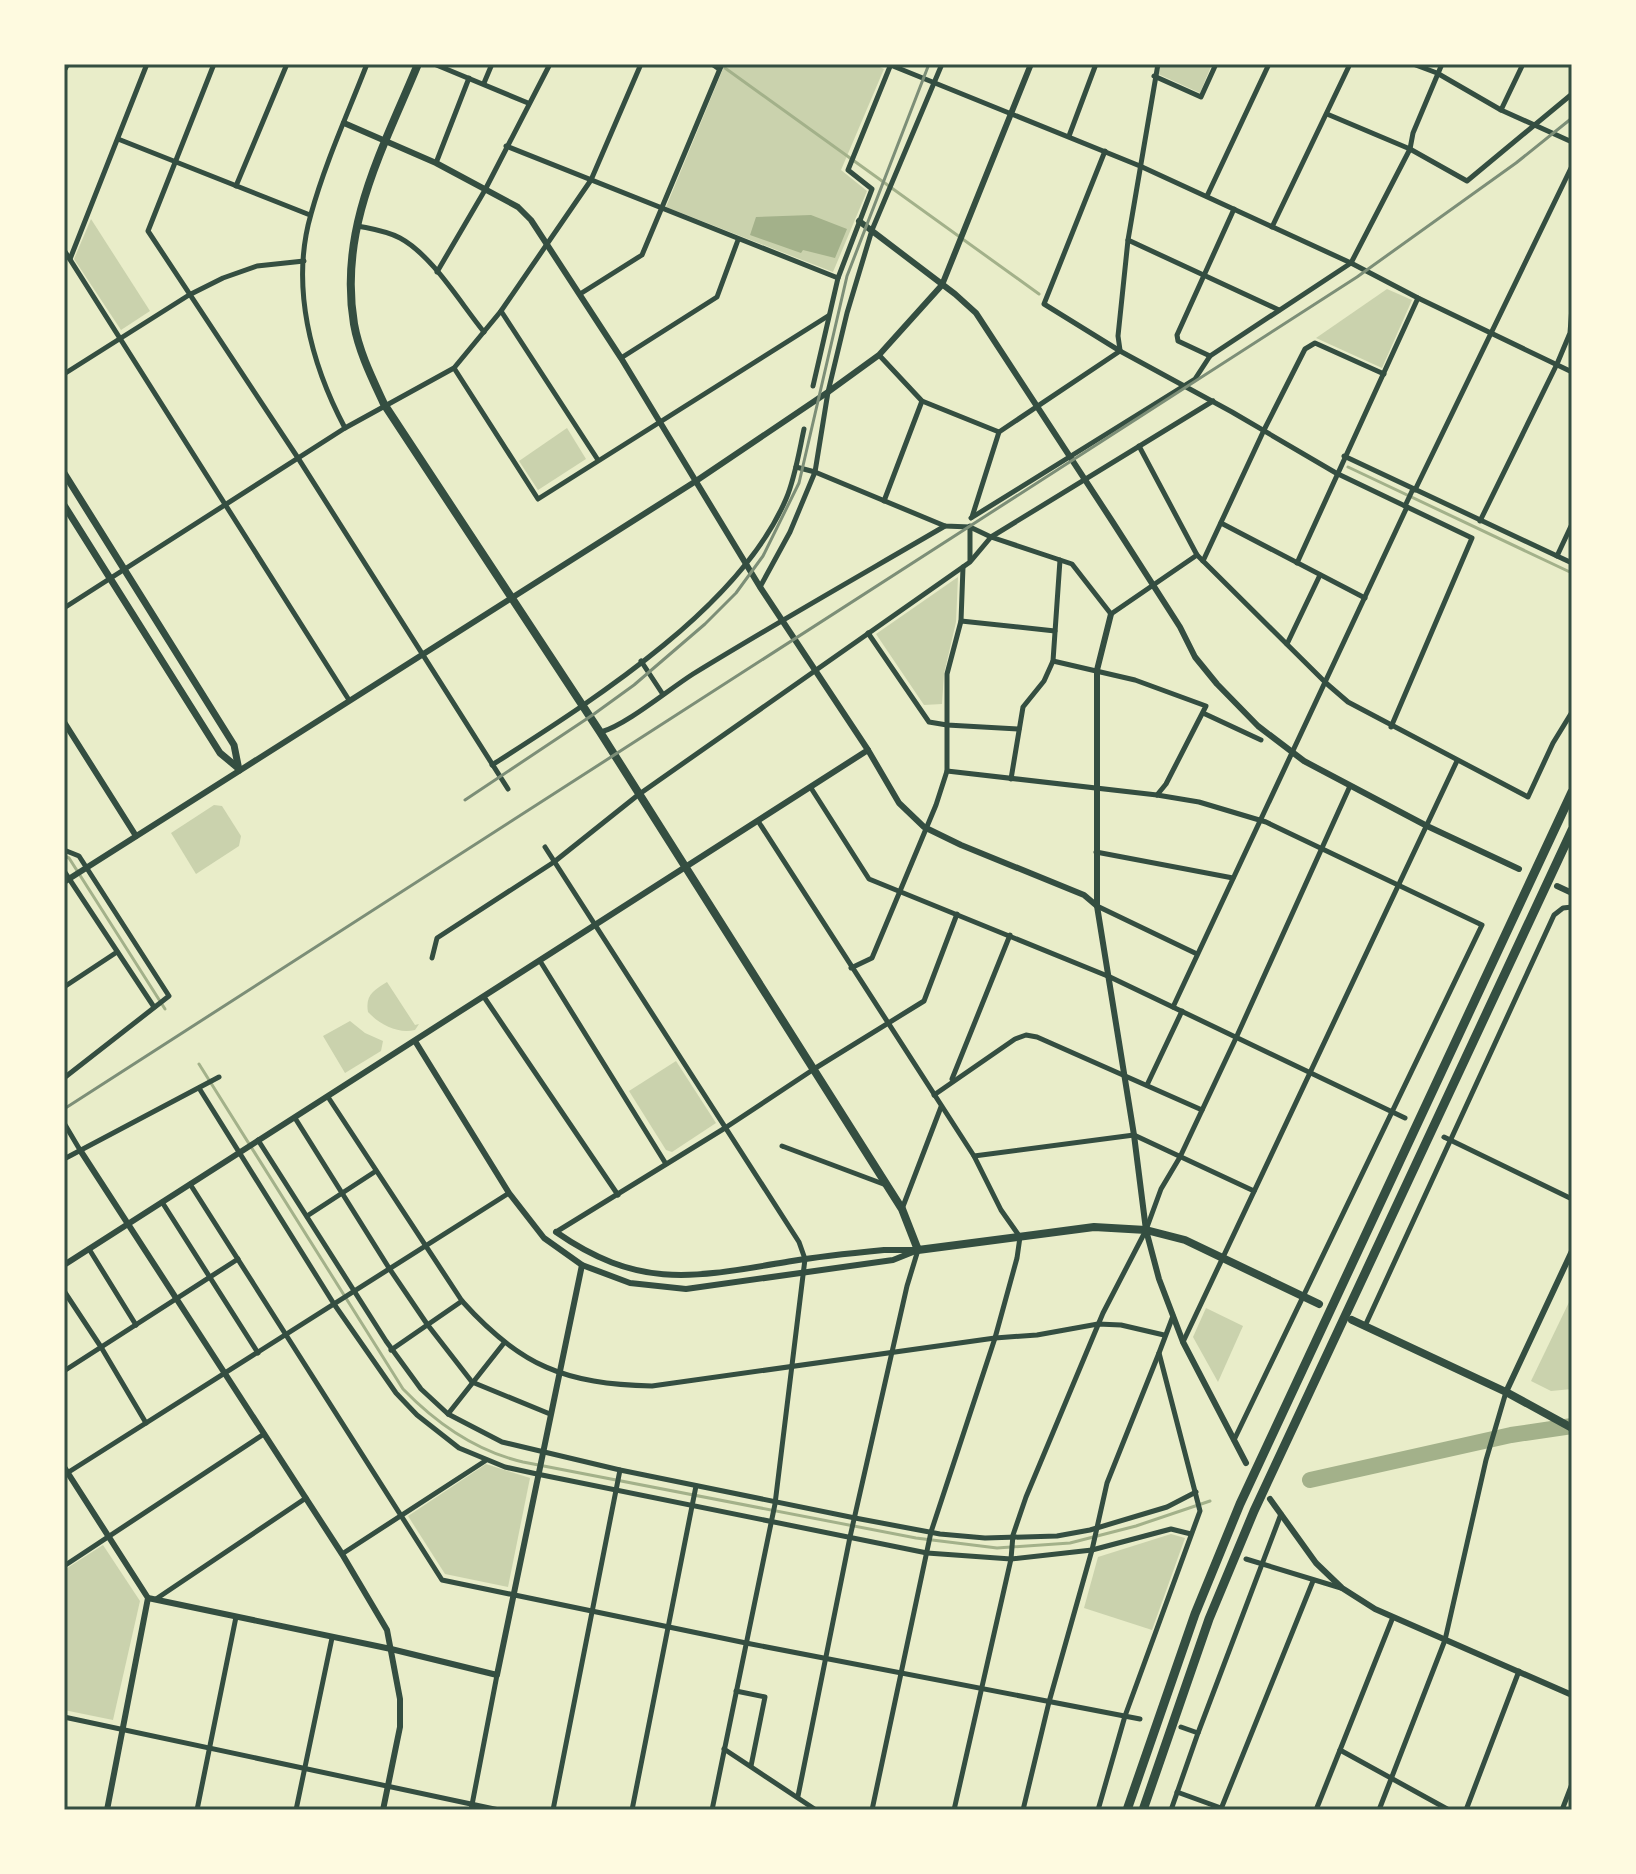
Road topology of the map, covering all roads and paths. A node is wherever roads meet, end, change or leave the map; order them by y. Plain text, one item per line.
1 (147, 64) edge
2 (214, 64) edge
3 (278, 64) edge
4 (367, 64) edge
5 (418, 64) edge
6 (434, 64) edge
7 (492, 64) edge
8 (550, 64) edge
9 (641, 64) edge
10 (712, 64) edge
11 (890, 64) edge
12 (942, 64) edge
13 (1031, 64) edge
14 (1096, 64) edge
15 (1158, 64) edge
16 (1216, 64) edge
17 (1269, 64) edge
18 (1350, 64) edge
19 (1413, 64) edge
20 (1442, 64) edge
21 (1523, 64) edge
22 (286, 65) edge
23 (720, 66) edge
24 (1437, 73) junction
25 (1154, 76) junction
26 (469, 77) junction
27 (484, 83) junction
28 (934, 83) junction
29 (1572, 94) edge
30 (528, 103) junction
31 (1501, 110) junction
32 (1012, 112) junction
33 (1327, 114) junction
34 (344, 123) junction
35 (1536, 125) junction
36 (1069, 136) junction
37 (117, 139) junction
38 (386, 141) junction
39 (1572, 142) edge
40 (506, 146) junction
41 (1410, 149) junction
42 (1105, 151) junction
43 (174, 162) junction
44 (436, 163) junction
45 (1140, 166) junction
46 (1572, 166) edge
47 (591, 180) junction
48 (236, 186) junction
49 (485, 190) junction
50 (1207, 196) junction
51 (661, 209) junction
52 (1234, 209) junction
53 (310, 215) junction
54 (859, 221) junction
55 (356, 225) junction
56 (1272, 227) junction
57 (872, 230) junction
58 (738, 240) junction
59 (1128, 240) junction
60 (547, 244) junction
61 (64, 250) edge
62 (70, 259) junction
63 (304, 261) junction
64 (1351, 263) junction
65 (437, 272) junction
66 (1203, 274) junction
67 (838, 278) junction
68 (942, 285) junction
69 (580, 294) junction
70 (189, 295) junction
71 (1418, 298) junction
72 (1572, 307) edge
73 (1280, 310) junction
74 (501, 311) junction
75 (828, 316) junction
76 (484, 332) junction
77 (1490, 333) junction
78 (1570, 333) junction
79 (119, 338) junction
80 (1572, 342) edge
81 (1120, 351) junction
82 (879, 355) junction
83 (1210, 356) junction
84 (621, 358) junction
85 (1557, 364) junction
86 (454, 368) junction
87 (1572, 372) edge
88 (64, 374) edge
89 (1384, 374) junction
90 (813, 386) dead end
91 (1184, 386) junction
92 (828, 392) junction
93 (922, 401) junction
94 (1213, 401) junction
95 (384, 404) junction
96 (1039, 406) junction
97 (660, 421) junction
98 (345, 428) junction
99 (804, 429) dead end
100 (1264, 430) junction
101 (999, 432) junction
102 (1139, 446) junction
103 (1344, 456) junction
104 (298, 458) junction
105 (1070, 458) junction
106 (598, 460) junction
107 (796, 467) junction
108 (815, 472) junction
109 (64, 473) edge
110 (1336, 473) junction
111 (1085, 479) junction
112 (696, 481) junction
113 (1413, 490) junction
114 (884, 501) junction
115 (64, 505) edge
116 (1406, 505) junction
117 (225, 506) junction
118 (971, 518) junction
119 (1480, 521) junction
120 (1221, 523) junction
121 (1572, 524) edge
122 (945, 526) junction
123 (970, 527) junction
124 (991, 537) junction
125 (1197, 555) junction
126 (1557, 556) junction
127 (1060, 560) junction
128 (1203, 561) junction
129 (970, 562) junction
130 (746, 563) junction
131 (1297, 563) junction
132 (1572, 563) edge
133 (963, 567) junction
134 (125, 569) junction
135 (1320, 575) junction
136 (111, 579) junction
137 (1152, 585) junction
138 (760, 587) junction
139 (1365, 598) junction
140 (511, 599) junction
141 (64, 608) edge
142 (1111, 614) junction
143 (781, 620) junction
144 (961, 621) junction
145 (1055, 631) junction
146 (868, 633) junction
147 (1287, 644) junction
148 (423, 653) junction
149 (641, 661) junction
150 (1053, 661) junction
151 (815, 670) junction
152 (1097, 670) junction
153 (1326, 683) junction
154 (662, 693) junction
155 (349, 700) junction
156 (581, 708) junction
157 (1572, 712) edge
158 (1203, 713) junction
159 (64, 722) edge
160 (947, 725) junction
161 (1391, 727) junction
162 (1019, 729) junction
163 (600, 732) junction
164 (1261, 740) dead end
165 (868, 750) junction
166 (1292, 753) junction
167 (1457, 761) junction
168 (492, 765) junction
169 (239, 770) junction
170 (947, 771) junction
171 (1011, 779) junction
172 (1350, 786) junction
173 (811, 788) junction
174 (508, 789) dead end
175 (1098, 789) junction
176 (1572, 792) edge
177 (638, 795) junction
178 (1157, 795) junction
179 (1259, 820) junction
180 (758, 821) junction
181 (1427, 826) junction
182 (924, 827) junction
183 (1572, 830) edge
184 (136, 836) junction
185 (545, 847) dead end
186 (1323, 849) junction
187 (64, 850) edge
188 (1096, 852) junction
189 (554, 862) junction
190 (686, 867) junction
191 (84, 869) junction
192 (1519, 869) dead end
193 (64, 871) edge
194 (1233, 878) junction
195 (68, 879) edge
196 (1400, 886) junction
197 (1557, 886) dead end
198 (898, 892) junction
199 (1572, 893) edge
200 (1097, 906) junction
201 (1572, 907) edge
202 (957, 914) junction
203 (596, 925) junction
204 (1010, 935) junction
205 (117, 952) junction
206 (1197, 954) junction
207 (432, 958) dead end
208 (540, 961) junction
209 (851, 968) junction
210 (1110, 977) junction
211 (64, 987) edge
212 (484, 997) junction
213 (155, 1006) junction
214 (1173, 1007) junction
215 (1182, 1011) junction
216 (888, 1024) junction
217 (1236, 1038) junction
218 (415, 1041) junction
219 (814, 1069) junction
220 (1309, 1074) junction
221 (1123, 1075) junction
222 (64, 1078) edge
223 (217, 1078) dead end
224 (952, 1080) junction
225 (1147, 1085) junction
226 (199, 1088) junction
227 (934, 1095) junction
228 (328, 1097) junction
229 (941, 1106) junction
230 (1202, 1110) junction
231 (1392, 1113) junction
232 (295, 1118) junction
233 (1405, 1118) dead end
234 (64, 1123) edge
235 (725, 1128) junction
236 (1134, 1135) junction
237 (1447, 1139) junction
238 (256, 1141) junction
239 (782, 1146) dead end
240 (80, 1150) junction
241 (243, 1150) junction
242 (974, 1156) junction
243 (1180, 1157) junction
244 (64, 1159) edge
245 (666, 1164) junction
246 (376, 1170) junction
247 (190, 1184) junction
248 (888, 1186) junction
249 (1254, 1191) junction
250 (342, 1193) junction
251 (509, 1193) junction
252 (618, 1195) junction
253 (1572, 1199) edge
254 (162, 1202) junction
255 (902, 1209) junction
256 (307, 1216) junction
257 (128, 1224) junction
258 (1146, 1230) junction
259 (556, 1232) joint
260 (1020, 1237) junction
261 (426, 1245) junction
262 (89, 1249) junction
263 (918, 1250) junction
264 (1572, 1251) edge
265 (1223, 1258) junction
266 (238, 1259) junction
267 (805, 1259) junction
268 (64, 1265) edge
269 (582, 1265) junction
270 (389, 1268) junction
271 (805, 1271) junction
272 (210, 1277) junction
273 (64, 1291) edge
274 (353, 1292) junction
275 (1305, 1296) junction
276 (177, 1299) junction
277 (462, 1301) junction
278 (337, 1302) junction
279 (1319, 1304) dead end
280 (1173, 1315) junction
281 (1352, 1320) dead end
282 (427, 1324) junction
283 (1098, 1324) junction
284 (136, 1325) junction
285 (1365, 1326) junction
286 (286, 1335) junction
287 (1164, 1335) junction
288 (995, 1338) junction
289 (1183, 1342) junction
290 (504, 1343) junction
291 (101, 1347) junction
292 (391, 1350) junction
293 (892, 1352) junction
294 (258, 1353) junction
295 (1159, 1353) junction
296 (792, 1367) junction
297 (64, 1371) edge
298 (225, 1373) junction
299 (558, 1374) junction
300 (472, 1382) junction
301 (1506, 1392) junction
302 (448, 1414) junction
303 (550, 1414) junction
304 (146, 1423) junction
305 (1572, 1428) edge
306 (264, 1434) junction
307 (1234, 1440) junction
308 (541, 1455) junction
309 (486, 1460) junction
310 (1246, 1463) dead end
311 (65, 1472) edge
312 (537, 1472) junction
313 (620, 1472) junction
314 (618, 1488) junction
315 (696, 1488) junction
316 (1196, 1494) junction
317 (306, 1498) junction
318 (1270, 1499) dead end
319 (694, 1502) junction
320 (775, 1502) junction
321 (1281, 1514) junction
322 (401, 1515) junction
323 (772, 1518) junction
324 (854, 1519) junction
325 (1096, 1530) junction
326 (851, 1534) junction
327 (931, 1534) junction
328 (1191, 1534) junction
329 (109, 1537) junction
330 (1012, 1538) junction
331 (1093, 1547) junction
332 (928, 1550) junction
333 (342, 1554) junction
334 (1011, 1555) junction
335 (1246, 1559) dead end
336 (1262, 1564) junction
337 (64, 1566) edge
338 (1313, 1581) junction
339 (1342, 1588) junction
340 (513, 1594) junction
341 (152, 1599) junction
342 (592, 1610) junction
343 (236, 1617) junction
344 (1393, 1617) junction
345 (668, 1625) junction
346 (332, 1638) junction
347 (1445, 1640) junction
348 (746, 1643) junction
349 (391, 1649) junction
350 (826, 1658) junction
351 (1519, 1671) junction
352 (902, 1673) junction
353 (497, 1675) junction
354 (982, 1689) junction
355 (736, 1691) junction
356 (1572, 1695) edge
357 (1049, 1702) junction
358 (1125, 1716) junction
359 (64, 1717) edge
360 (1140, 1719) dead end
361 (1181, 1727) dead end
362 (122, 1732) junction
363 (1198, 1733) junction
364 (724, 1749) junction
365 (210, 1750) junction
366 (1340, 1750) junction
367 (751, 1766) junction
368 (306, 1769) junction
369 (1391, 1778) junction
370 (1572, 1784) edge
371 (388, 1787) junction
372 (1177, 1792) junction
373 (798, 1796) junction
374 (472, 1807) edge
375 (1223, 1809) edge
376 (107, 1810) edge
377 (197, 1810) edge
378 (296, 1810) edge
379 (383, 1810) edge
380 (499, 1810) edge
381 (553, 1810) edge
382 (632, 1810) edge
383 (712, 1810) edge
384 (816, 1810) edge
385 (872, 1810) edge
386 (954, 1810) edge
387 (1023, 1810) edge
388 (1098, 1810) edge
389 (1127, 1810) edge
390 (1143, 1810) edge
391 (1171, 1810) edge
392 (1316, 1810) edge
393 (1379, 1810) edge
394 (1449, 1810) edge
395 (1466, 1810) edge
396 (1562, 1810) edge

1 - 37 street
2 - 43 street
3 - 22 street
4 - 34 street
5 - 38 main road
6 - 26 street
7 - 27 street
8 - 30 street
9 - 47 street
10 - 23 street
11 - 28 street
11 - 54 street
12 - 28 street
13 - 32 street
14 - 36 street
15 - 25 street
16 - 25 street
17 - 50 street
18 - 33 street
19 - 24 street
20 - 24 street
21 - 31 street
22 - 48 street
23 - 51 street
24 - 31 street
24 - 41 street
25 - 45 street
26 - 27 street
26 - 44 street
27 - 30 street
28 - 32 street
28 - 57 street
29 - 35 street
30 - 40 street
31 - 35 street
32 - 36 street
32 - 68 street
33 - 41 street
33 - 56 street
34 - 38 street
34 - 53 street
35 - 39 street
35 - 41 street
36 - 42 street
37 - 43 street
37 - 62 street
38 - 44 street
38 - 55 main road
40 - 47 street
40 - 49 street
41 - 64 street
42 - 45 street
42 - 81 street
43 - 48 street
43 - 70 street
44 - 49 street
45 - 50 street
45 - 59 street
46 - 77 street
47 - 51 street
47 - 60 street
48 - 53 street
49 - 60 street
49 - 65 street
50 - 52 street
51 - 58 street
51 - 69 street
52 - 56 street
52 - 66 street
53 - 63 street
54 - 57 street
54 - 67 street
55 - 65 street
55 - 95 main road
56 - 64 street
57 - 68 street
57 - 92 street
58 - 67 street
58 - 84 street
59 - 66 street
59 - 81 street
60 - 69 street
60 - 74 street
61 - 62 street
62 - 79 street
63 - 70 street
63 - 98 street
64 - 71 street
64 - 73 street
65 - 76 street
66 - 73 street
66 - 83 street
67 - 75 street
68 - 82 street
68 - 96 street
69 - 84 street
70 - 79 street
70 - 104 street
71 - 77 street
71 - 89 street
72 - 78 street
73 - 83 street
74 - 76 street
74 - 106 street
75 - 90 street
75 - 97 street
76 - 86 street
77 - 85 street
77 - 113 street
78 - 80 street
78 - 85 street
79 - 88 street
79 - 117 street
81 - 91 street
81 - 96 street
82 - 92 street
82 - 93 street
83 - 91 street
84 - 97 street
85 - 87 street
85 - 119 street
86 - 95 street
86 - 106 street
89 - 100 street
89 - 103 street
91 - 94 street
91 - 105 street
92 - 108 street
92 - 112 street
93 - 101 street
93 - 114 street
94 - 100 street
94 - 102 street
95 - 98 street
95 - 140 main road
96 - 101 street
96 - 105 street
97 - 106 street
97 - 112 street
98 - 104 street
99 - 107 street
100 - 110 street
100 - 120 street
101 - 118 street
102 - 111 street
102 - 125 street
103 - 110 street
103 - 113 street
104 - 117 street
104 - 148 street
105 - 111 street
105 - 118 street
107 - 108 street
107 - 130 street
108 - 114 street
108 - 138 street
109 - 134 main road
110 - 116 street
110 - 131 street
111 - 124 street
111 - 137 street
112 - 130 street
112 - 140 street
113 - 116 street
113 - 119 street
114 - 122 street
115 - 136 main road
116 - 139 street
116 - 161 street
117 - 134 street
117 - 155 street
118 - 123 street
119 - 126 street
120 - 128 street
120 - 131 street
121 - 126 street
122 - 123 street
122 - 143 street
123 - 124 street
123 - 129 street
124 - 127 street
124 - 129 street
125 - 128 street
125 - 137 street
126 - 132 street
127 - 142 street
127 - 145 street
128 - 147 street
129 - 133 street
130 - 138 street
130 - 149 street
131 - 135 street
133 - 144 street
133 - 146 street
134 - 136 street
134 - 169 main road
135 - 139 street
135 - 147 street
136 - 141 street
136 - 169 main road
137 - 142 street
137 - 166 street
138 - 143 street
139 - 153 street
140 - 148 street
140 - 156 main road
142 - 152 street
143 - 151 street
143 - 154 street
144 - 145 street
144 - 160 street
145 - 150 street
146 - 151 street
146 - 160 street
147 - 153 street
148 - 155 street
148 - 168 street
149 - 154 street
149 - 156 street
150 - 152 street
150 - 162 street
151 - 165 street
151 - 177 street
152 - 158 street
152 - 175 street
153 - 161 street
153 - 166 street
154 - 163 street
155 - 169 street
156 - 163 main road
156 - 168 street
157 - 167 street
158 - 164 street
158 - 178 street
159 - 184 street
160 - 162 street
160 - 170 street
161 - 167 street
162 - 171 street
163 - 177 main road
165 - 173 street
165 - 182 street
166 - 172 street
166 - 179 street
167 - 181 street
168 - 174 street
169 - 184 street
170 - 171 street
170 - 182 street
171 - 175 street
172 - 181 street
172 - 186 street
173 - 180 street
173 - 198 street
175 - 178 street
175 - 188 street
176 - 389 highway
177 - 189 street
177 - 190 main road
178 - 179 street
179 - 186 street
179 - 194 street
180 - 190 street
180 - 209 street
181 - 192 street
181 - 196 street
182 - 198 street
182 - 200 street
183 - 390 highway
184 - 191 street
185 - 189 street
186 - 196 street
186 - 217 street
187 - 191 street
188 - 194 street
188 - 200 street
189 - 203 street
189 - 207 street
190 - 203 street
190 - 219 main road
191 - 195 street
191 - 213 street
193 - 195 street
194 - 206 street
195 - 205 street
196 - 220 street
196 - 231 street
197 - 199 street
198 - 202 street
198 - 209 street
200 - 206 street
200 - 210 street
201 - 237 street
202 - 204 street
202 - 216 street
203 - 208 street
203 - 235 street
204 - 210 street
204 - 224 street
205 - 211 street
205 - 213 street
206 - 214 street
208 - 212 street
208 - 245 street
209 - 216 street
210 - 214 street
210 - 221 street
212 - 218 street
212 - 252 street
213 - 222 street
214 - 215 street
215 - 217 street
215 - 225 street
216 - 219 street
216 - 227 street
217 - 220 street
217 - 230 street
218 - 228 street
218 - 251 street
219 - 235 street
219 - 248 main road
220 - 231 street
220 - 249 street
221 - 224 street
221 - 225 street
221 - 236 street
223 - 226 street
224 - 227 street
225 - 230 street
226 - 240 street
226 - 241 street
227 - 229 street
228 - 232 street
228 - 246 street
229 - 242 street
229 - 255 street
230 - 243 street
231 - 233 street
231 - 275 street
232 - 238 street
232 - 250 street
234 - 240 street
235 - 245 street
235 - 267 street
236 - 242 street
236 - 243 street
236 - 258 street
237 - 253 street
237 - 285 street
238 - 241 street
238 - 256 street
239 - 248 street
240 - 244 street
240 - 257 street
241 - 247 street
241 - 278 street
242 - 260 street
243 - 249 street
243 - 258 street
245 - 252 street
246 - 250 street
246 - 261 street
247 - 254 street
247 - 266 street
248 - 255 main road
249 - 265 street
250 - 256 street
250 - 270 street
251 - 261 street
251 - 269 street
252 - 259 street
254 - 257 street
254 - 272 street
255 - 263 main road
256 - 274 street
257 - 262 street
257 - 276 street
258 - 260 main road
258 - 265 main road
258 - 280 street
258 - 283 street
259 - 267 street
260 - 263 main road
260 - 288 street
261 - 270 street
261 - 277 street
262 - 268 street
262 - 284 street
263 - 267 street
263 - 271 street
263 - 293 street
264 - 301 street
265 - 275 main road
265 - 289 street
266 - 272 street
266 - 286 street
267 - 271 street
269 - 271 street
269 - 299 street
270 - 274 street
270 - 282 street
271 - 296 street
272 - 276 street
272 - 294 street
273 - 291 street
274 - 278 street
274 - 292 street
275 - 279 main road
275 - 307 street
276 - 284 street
276 - 298 street
277 - 282 street
277 - 290 street
278 - 286 street
278 - 309 street
280 - 287 street
280 - 289 street
281 - 285 main road
282 - 292 street
282 - 300 street
283 - 287 street
283 - 288 street
283 - 330 street
284 - 291 street
285 - 301 main road
286 - 294 street
286 - 322 street
287 - 295 street
288 - 293 street
288 - 327 street
289 - 307 street
290 - 299 street
290 - 300 street
291 - 297 street
291 - 304 street
292 - 302 street
293 - 296 street
293 - 324 street
294 - 298 street
295 - 316 street
295 - 325 street
296 - 299 street
296 - 320 street
298 - 304 street
298 - 306 street
299 - 303 street
300 - 302 street
300 - 303 street
301 - 305 main road
301 - 347 street
302 - 308 street
303 - 308 street
304 - 311 street
306 - 317 street
306 - 329 street
307 - 310 street
308 - 312 street
308 - 313 street
309 - 312 street
309 - 322 street
311 - 329 street
312 - 314 street
312 - 340 street
313 - 314 street
313 - 315 street
314 - 319 street
314 - 342 street
315 - 319 street
315 - 320 street
316 - 325 street
316 - 328 street
317 - 333 street
317 - 341 street
318 - 321 street
319 - 323 street
319 - 345 street
320 - 323 street
320 - 324 street
321 - 336 street
321 - 339 street
322 - 333 street
322 - 340 street
323 - 326 street
323 - 348 street
324 - 326 street
324 - 327 street
325 - 330 street
325 - 331 street
326 - 332 street
326 - 350 street
327 - 330 street
327 - 332 street
328 - 331 street
328 - 358 street
329 - 337 street
329 - 341 street
330 - 334 street
331 - 334 street
331 - 357 street
332 - 334 street
332 - 352 street
333 - 349 street
334 - 354 street
335 - 336 street
336 - 338 street
336 - 363 street
338 - 339 street
338 - 375 street
339 - 344 street
340 - 342 street
340 - 353 street
341 - 343 street
341 - 362 street
342 - 345 street
342 - 381 street
343 - 346 street
343 - 365 street
344 - 347 street
344 - 366 street
345 - 348 street
345 - 382 street
346 - 349 street
346 - 368 street
347 - 351 street
347 - 369 street
348 - 350 street
348 - 355 street
349 - 353 street
349 - 371 street
350 - 352 street
350 - 373 street
351 - 356 street
351 - 395 street
352 - 354 street
352 - 385 street
353 - 374 street
354 - 357 street
354 - 386 street
355 - 364 street
355 - 367 street
357 - 358 street
357 - 387 street
358 - 360 street
358 - 388 street
359 - 362 street
361 - 363 street
362 - 365 street
362 - 376 street
363 - 372 street
364 - 367 street
364 - 383 street
365 - 368 street
365 - 377 street
366 - 369 street
366 - 392 street
367 - 373 street
368 - 371 street
368 - 378 street
369 - 393 street
369 - 394 street
370 - 396 street
371 - 374 street
371 - 379 street
372 - 375 street
372 - 391 street
373 - 384 street
374 - 380 street

